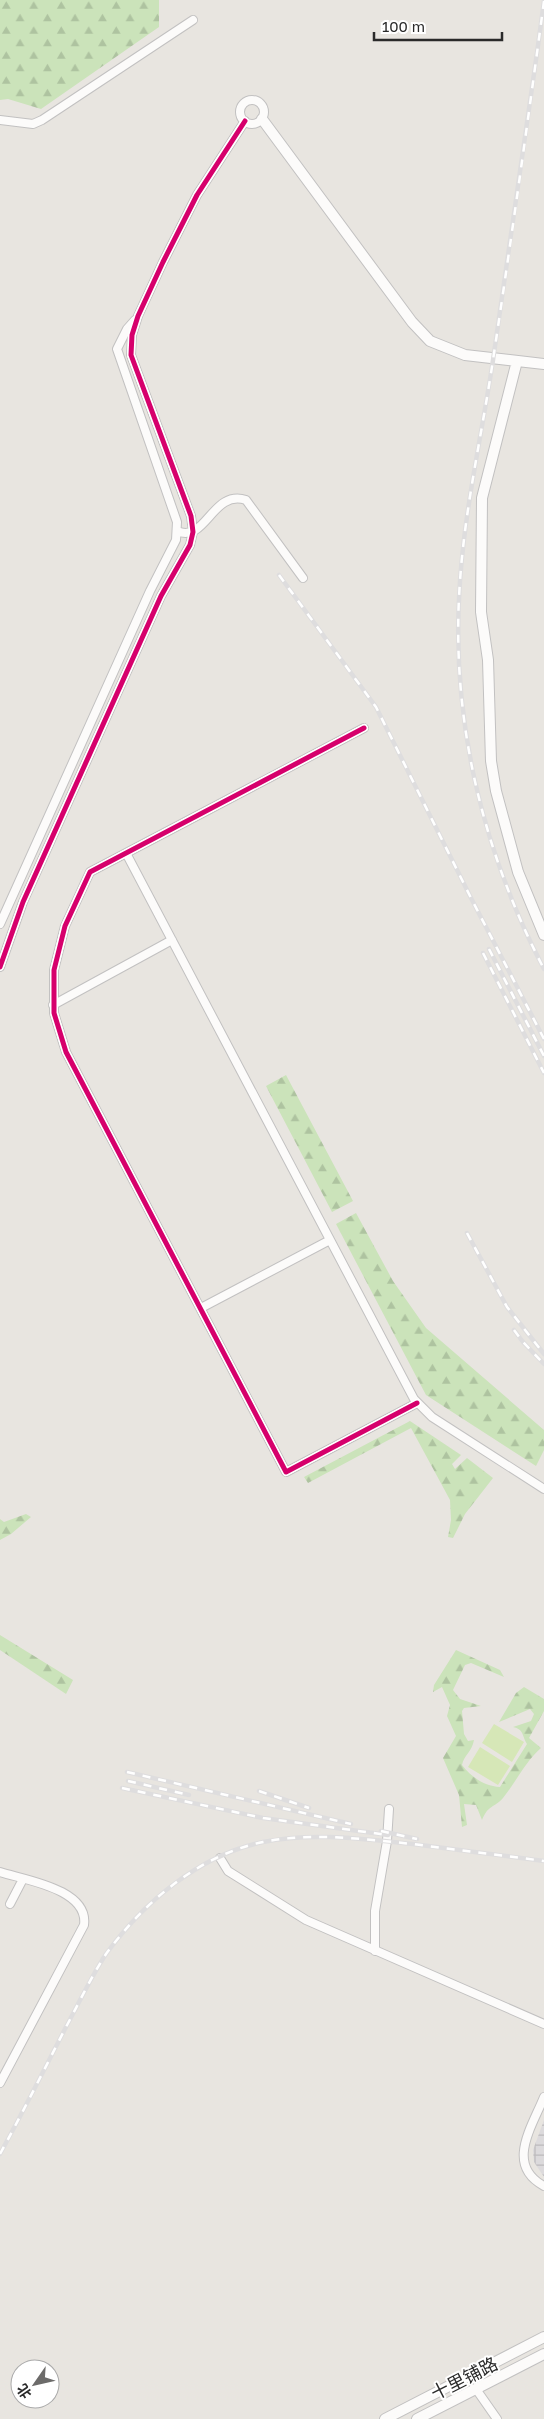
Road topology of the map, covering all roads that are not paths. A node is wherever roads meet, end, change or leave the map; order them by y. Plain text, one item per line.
1 (193, 20) dead end
2 (262, 119) junction
3 (0, 120) edge
4 (245, 121) junction
5 (138, 316) junction
6 (517, 361) junction
7 (544, 364) edge
8 (201, 527) junction
9 (177, 531) junction
10 (193, 532) junction
11 (190, 545) junction
12 (304, 578) dead end
13 (364, 728) dead end
14 (126, 853) junction
15 (0, 924) edge
16 (544, 935) edge
17 (172, 940) junction
18 (0, 967) edge
19 (53, 1005) junction
20 (330, 1240) junction
21 (201, 1308) junction
22 (417, 1403) junction
23 (544, 1489) edge
24 (389, 1809) dead end
25 (220, 1858) dead end
26 (0, 1872) edge
27 (23, 1879) junction
28 (10, 1904) dead end
29 (375, 1950) junction
30 (544, 2024) edge
31 (0, 2083) edge
32 (544, 2097) edge
33 (544, 2186) edge
34 (544, 2337) edge
35 (544, 2354) edge
36 (476, 2389) junction
37 (385, 2419) edge
38 (417, 2419) edge
39 (497, 2419) edge

1 - 3 street
2 - 4 street
2 - 4 street
2 - 6 street
4 - 5 street
5 - 9 street
5 - 10 street
6 - 7 street
6 - 16 street
8 - 10 street
8 - 11 street
8 - 12 street
9 - 10 street
9 - 15 street
10 - 11 street
11 - 18 street
13 - 14 street
14 - 17 street
14 - 19 street
17 - 19 street
17 - 20 street
19 - 21 street
20 - 21 street
20 - 22 street
21 - 22 street
22 - 23 street
24 - 29 street
25 - 29 street
26 - 27 street
27 - 28 street
27 - 31 street
29 - 30 street
32 - 33 street
34 - 37 street, 十里铺路
35 - 36 street, 十里铺路
36 - 38 street, 十里铺路
36 - 39 street

